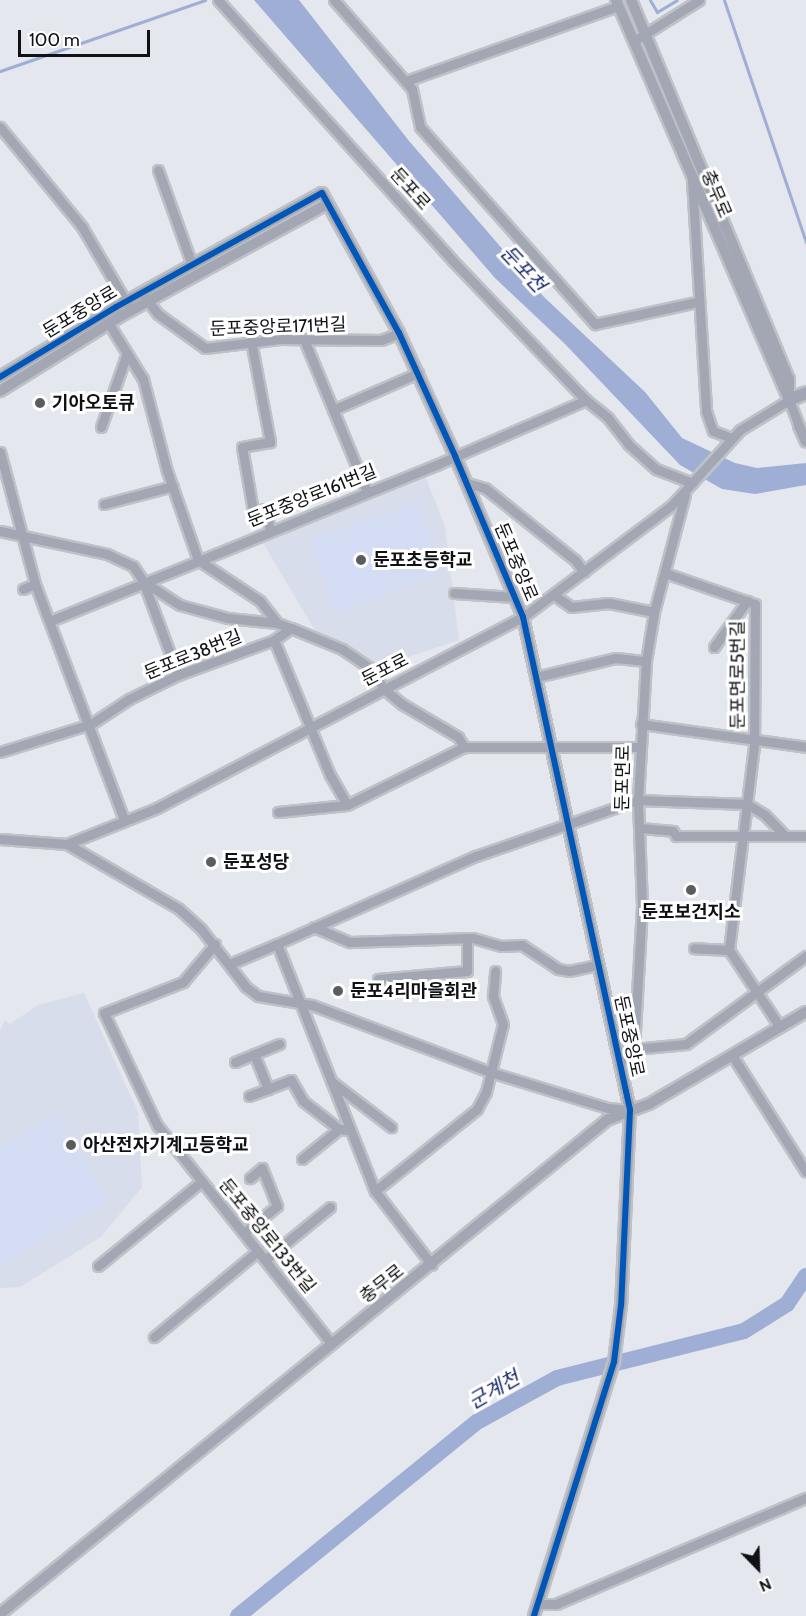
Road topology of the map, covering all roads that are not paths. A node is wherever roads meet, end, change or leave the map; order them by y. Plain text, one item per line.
1 (218, 0) edge
2 (334, 0) edge
3 (631, 0) edge
4 (699, 0) edge
5 (617, 3) edge
6 (645, 33) junction
7 (634, 41) junction
8 (406, 81) junction
9 (0, 127) edge
10 (158, 170) dead end
11 (692, 180) junction
12 (327, 204) junction
13 (192, 265) junction
14 (145, 297) junction
15 (697, 302) junction
16 (129, 306) junction
17 (109, 324) junction
18 (399, 333) junction
19 (252, 341) junction
20 (304, 342) junction
21 (127, 353) junction
22 (418, 373) junction
23 (0, 378) edge
24 (0, 391) edge
25 (806, 393) edge
26 (586, 400) junction
27 (789, 400) junction
28 (333, 410) junction
29 (799, 426) joint
30 (101, 427) dead end
31 (728, 441) junction
32 (806, 442) edge
33 (0, 452) edge
34 (455, 456) junction
35 (693, 482) junction
36 (467, 483) junction
37 (173, 486) junction
38 (367, 492) junction
39 (685, 493) junction
40 (104, 504) dead end
41 (0, 531) edge
42 (270, 531) junction
43 (24, 536) junction
44 (198, 560) junction
45 (585, 572) junction
46 (665, 573) junction
47 (143, 581) junction
48 (35, 584) junction
49 (22, 589) dead end
50 (454, 593) dead end
51 (554, 595) junction
52 (514, 597) junction
53 (747, 601) junction
54 (654, 612) junction
55 (523, 617) junction
56 (50, 621) junction
57 (277, 623) junction
58 (291, 628) junction
59 (274, 640) junction
60 (714, 647) dead end
61 (646, 661) junction
62 (178, 675) junction
63 (536, 677) junction
64 (384, 689) junction
65 (641, 724) junction
66 (88, 725) junction
67 (312, 727) junction
68 (754, 738) junction
69 (550, 745) junction
70 (464, 747) junction
71 (640, 747) junction
72 (806, 747) edge
73 (0, 752) edge
74 (638, 800) junction
75 (747, 804) junction
76 (347, 805) junction
77 (278, 812) dead end
78 (124, 819) junction
79 (566, 822) junction
80 (640, 828) junction
81 (784, 835) junction
82 (806, 836) edge
83 (743, 838) junction
84 (0, 839) edge
85 (67, 844) junction
86 (314, 927) junction
87 (467, 938) junction
88 (215, 944) junction
89 (277, 944) junction
90 (694, 948) dead end
91 (729, 950) junction
92 (806, 956) edge
93 (230, 964) junction
94 (598, 965) junction
95 (495, 971) dead end
96 (378, 979) dead end
97 (756, 992) junction
98 (300, 1001) junction
99 (806, 1012) edge
100 (780, 1028) junction
101 (279, 1044) dead end
102 (634, 1049) junction
103 (254, 1054) junction
104 (732, 1055) junction
105 (235, 1062) dead end
106 (620, 1064) junction
107 (490, 1072) junction
108 (330, 1080) junction
109 (268, 1089) junction
110 (249, 1096) dead end
111 (630, 1110) junction
112 (391, 1127) dead end
113 (344, 1129) junction
114 (302, 1159) dead end
115 (806, 1172) edge
116 (250, 1178) dead end
117 (202, 1181) junction
118 (375, 1191) junction
119 (330, 1208) dead end
120 (244, 1233) junction
121 (258, 1251) junction
122 (265, 1260) junction
123 (432, 1265) junction
124 (98, 1266) dead end
125 (154, 1337) dead end
126 (332, 1344) junction
127 (806, 1498) edge
128 (538, 1604) junction
129 (0, 1614) edge
130 (534, 1616) edge

1 - 26 street, 둔포로
2 - 8 street
3 - 6 street, 충무로
4 - 6 street
5 - 7 street, 충무로
5 - 8 street
6 - 7 street
6 - 27 street, 충무로
7 - 11 street, 충무로
8 - 15 street
9 - 16 street
10 - 13 street
11 - 15 street
11 - 27 street, 충무로
12 - 13 street, 둔포중앙로
12 - 14 street, 둔포중앙로
12 - 18 street, 둔포중앙로
13 - 14 street, 둔포중앙로
14 - 16 street, 둔포중앙로
14 - 19 street, 둔포중앙로171번길
15 - 31 street
16 - 17 street, 둔포중앙로
16 - 23 street, 둔포중앙로
17 - 21 street
17 - 24 street, 둔포중앙로
18 - 20 street, 둔포중앙로171번길
18 - 22 street, 둔포중앙로
19 - 20 street, 둔포중앙로171번길
19 - 42 street
20 - 28 street
21 - 30 street
21 - 37 street
22 - 28 street
22 - 34 street, 둔포중앙로
25 - 27 main road
26 - 34 street, 둔포중앙로161번길
26 - 35 street, 둔포로
27 - 29 street, 충무로
27 - 31 street
28 - 38 street
29 - 32 street
31 - 35 street
33 - 43 street
34 - 36 street, 둔포중앙로
34 - 38 street, 둔포중앙로161번길
35 - 39 street, 둔포로
36 - 45 street
36 - 52 street, 둔포중앙로
37 - 40 street
37 - 44 street
38 - 42 street, 둔포중앙로161번길
39 - 45 street, 둔포로
39 - 46 street, 둔포면로
41 - 43 street
42 - 44 street, 둔포중앙로161번길
43 - 47 street
43 - 48 street
44 - 47 street, 둔포중앙로161번길
44 - 57 street
45 - 51 street, 둔포로
46 - 53 street, 둔포면로5번길
46 - 54 street, 둔포면로
47 - 56 street, 둔포중앙로161번길
47 - 57 street
47 - 62 street
48 - 49 street
48 - 56 street
50 - 52 street
51 - 54 street
51 - 55 street, 둔포로
52 - 55 street, 둔포중앙로
53 - 60 street
53 - 68 street, 둔포면로5번길
54 - 61 street, 둔포면로
55 - 63 street, 둔포중앙로
55 - 64 street, 둔포로
56 - 66 street
57 - 58 street
58 - 59 street, 둔포로38번길
58 - 64 street
59 - 62 street, 둔포로38번길
59 - 67 street
61 - 63 street
61 - 65 street, 둔포면로
62 - 66 street, 둔포로38번길
63 - 69 street, 둔포중앙로
64 - 67 street, 둔포로
64 - 70 street
65 - 68 street
65 - 71 street, 둔포면로
66 - 73 street, 둔포로38번길
66 - 78 street
67 - 76 street
67 - 78 street, 둔포로
68 - 72 street
68 - 75 street, 둔포면로5번길
69 - 70 street
69 - 71 street
69 - 79 street, 둔포중앙로
70 - 76 street
71 - 74 street, 둔포면로
74 - 75 street
74 - 79 street
74 - 80 street, 둔포면로
75 - 81 street
75 - 83 street, 둔포면로5번길
76 - 77 street
78 - 85 street, 둔포로
79 - 86 street
79 - 94 street, 둔포중앙로
80 - 83 street
80 - 102 street, 둔포면로
81 - 82 street
81 - 83 street
83 - 91 street, 둔포면로5번길
84 - 85 street, 둔포로
85 - 88 street, 둔포로
86 - 87 street
86 - 89 street
87 - 94 street
87 - 96 street
88 - 93 street, 둔포로
88 - 117 street, 둔포중앙로133번길
89 - 93 street
89 - 98 street
90 - 91 street
91 - 97 street
92 - 97 street
93 - 98 street, 둔포로
94 - 106 street, 둔포중앙로
95 - 107 street
97 - 100 street
97 - 102 street
98 - 107 street, 둔포로
98 - 108 street
99 - 100 street, 충무로
100 - 104 street, 충무로
101 - 103 street
102 - 106 street
103 - 105 street
103 - 109 street
104 - 111 street, 충무로
104 - 115 street
106 - 111 street, 둔포중앙로
107 - 111 street, 둔포로
107 - 118 street
108 - 112 street
108 - 113 street
109 - 110 street
109 - 113 street
111 - 123 street, 충무로
111 - 128 street, 둔포중앙로
113 - 114 street
113 - 118 street
116 - 120 street
117 - 120 street, 둔포중앙로133번길
117 - 124 street
118 - 123 street
119 - 122 street
120 - 121 street, 둔포중앙로133번길
121 - 122 street, 둔포중앙로133번길
121 - 125 street
122 - 126 street, 둔포중앙로133번길
123 - 126 street, 충무로
126 - 129 street, 충무로
127 - 128 street
128 - 130 street, 둔포중앙로

